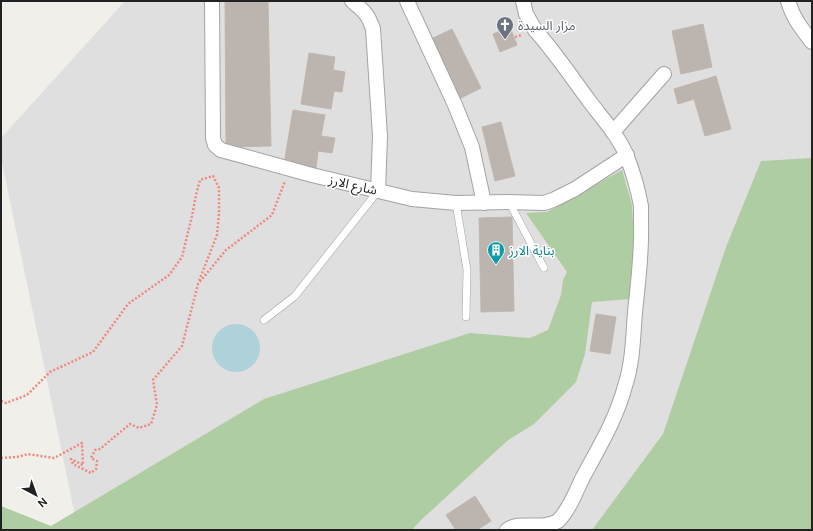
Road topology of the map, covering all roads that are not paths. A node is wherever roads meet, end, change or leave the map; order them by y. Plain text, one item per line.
1 (212, 1) edge
2 (352, 1) edge
3 (407, 1) edge
4 (523, 1) edge
5 (788, 1) edge
6 (812, 42) edge
7 (664, 74) dead end
8 (613, 132) junction
9 (626, 155) junction
10 (378, 191) junction
11 (508, 202) junction
12 (456, 203) junction
13 (484, 203) junction
14 (544, 268) dead end
15 (466, 317) dead end
16 (264, 320) dead end
17 (508, 530) edge

1 - 10 street, شارع الارز
2 - 10 street
3 - 13 street
4 - 8 street
5 - 6 street
7 - 8 street
8 - 9 street
9 - 11 street, شارع الارز
9 - 17 street
10 - 12 street, شارع الارز
10 - 16 lane
11 - 13 street, شارع الارز
11 - 14 lane
12 - 13 street, شارع الارز
12 - 15 lane

